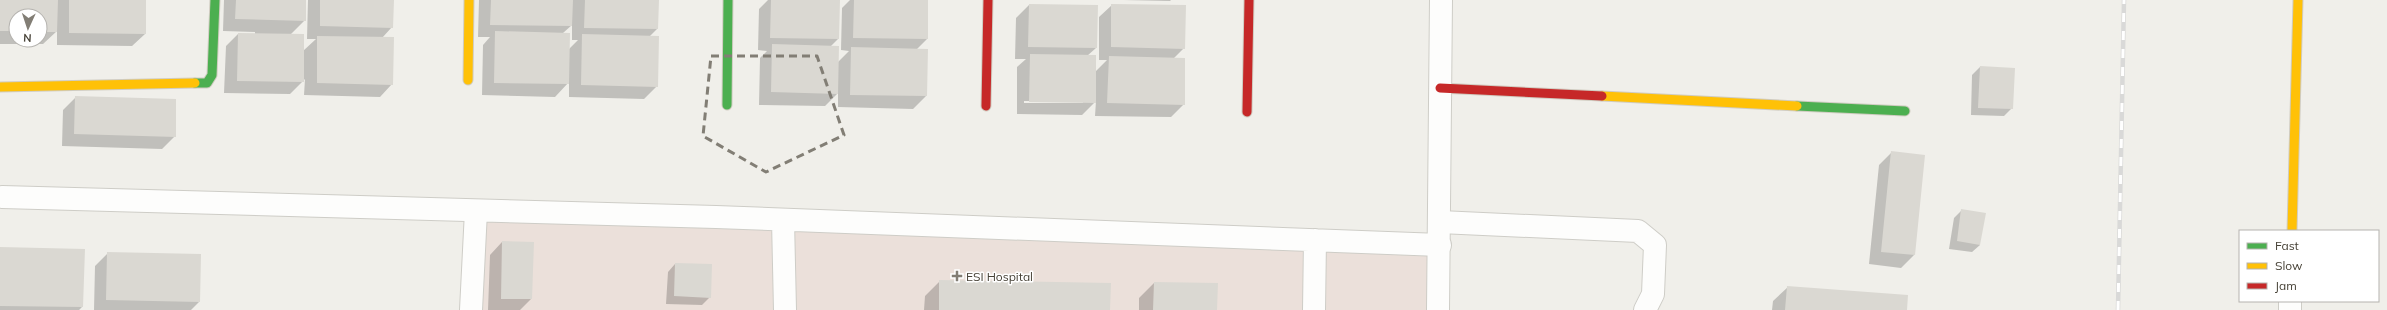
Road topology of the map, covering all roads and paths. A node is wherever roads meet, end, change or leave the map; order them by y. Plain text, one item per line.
1 (215, 0) edge
2 (469, 0) edge
3 (728, 0) edge
4 (988, 0) edge
5 (1249, 0) edge
6 (1440, 0) edge
7 (2298, 0) edge
8 (468, 80) dead end
9 (0, 87) edge
10 (1440, 88) junction
11 (727, 104) dead end
12 (986, 106) dead end
13 (1905, 111) dead end
14 (1246, 112) dead end
15 (2, 197) dead end
16 (476, 211) junction
17 (783, 220) junction
18 (1440, 222) junction
19 (2292, 230) edge
20 (1315, 240) junction
21 (1440, 245) junction
22 (471, 310) edge
23 (785, 310) edge
24 (1314, 310) edge
25 (1438, 310) edge
26 (1644, 310) edge

1 - 9 street
2 - 8 street
3 - 11 street
4 - 12 street
5 - 14 street
6 - 10 street
7 - 19 street
10 - 13 street
10 - 18 street
15 - 16 street
16 - 17 street
16 - 22 street
17 - 20 street
17 - 23 street
18 - 21 street
18 - 26 street
20 - 21 street
20 - 24 street
21 - 25 street

